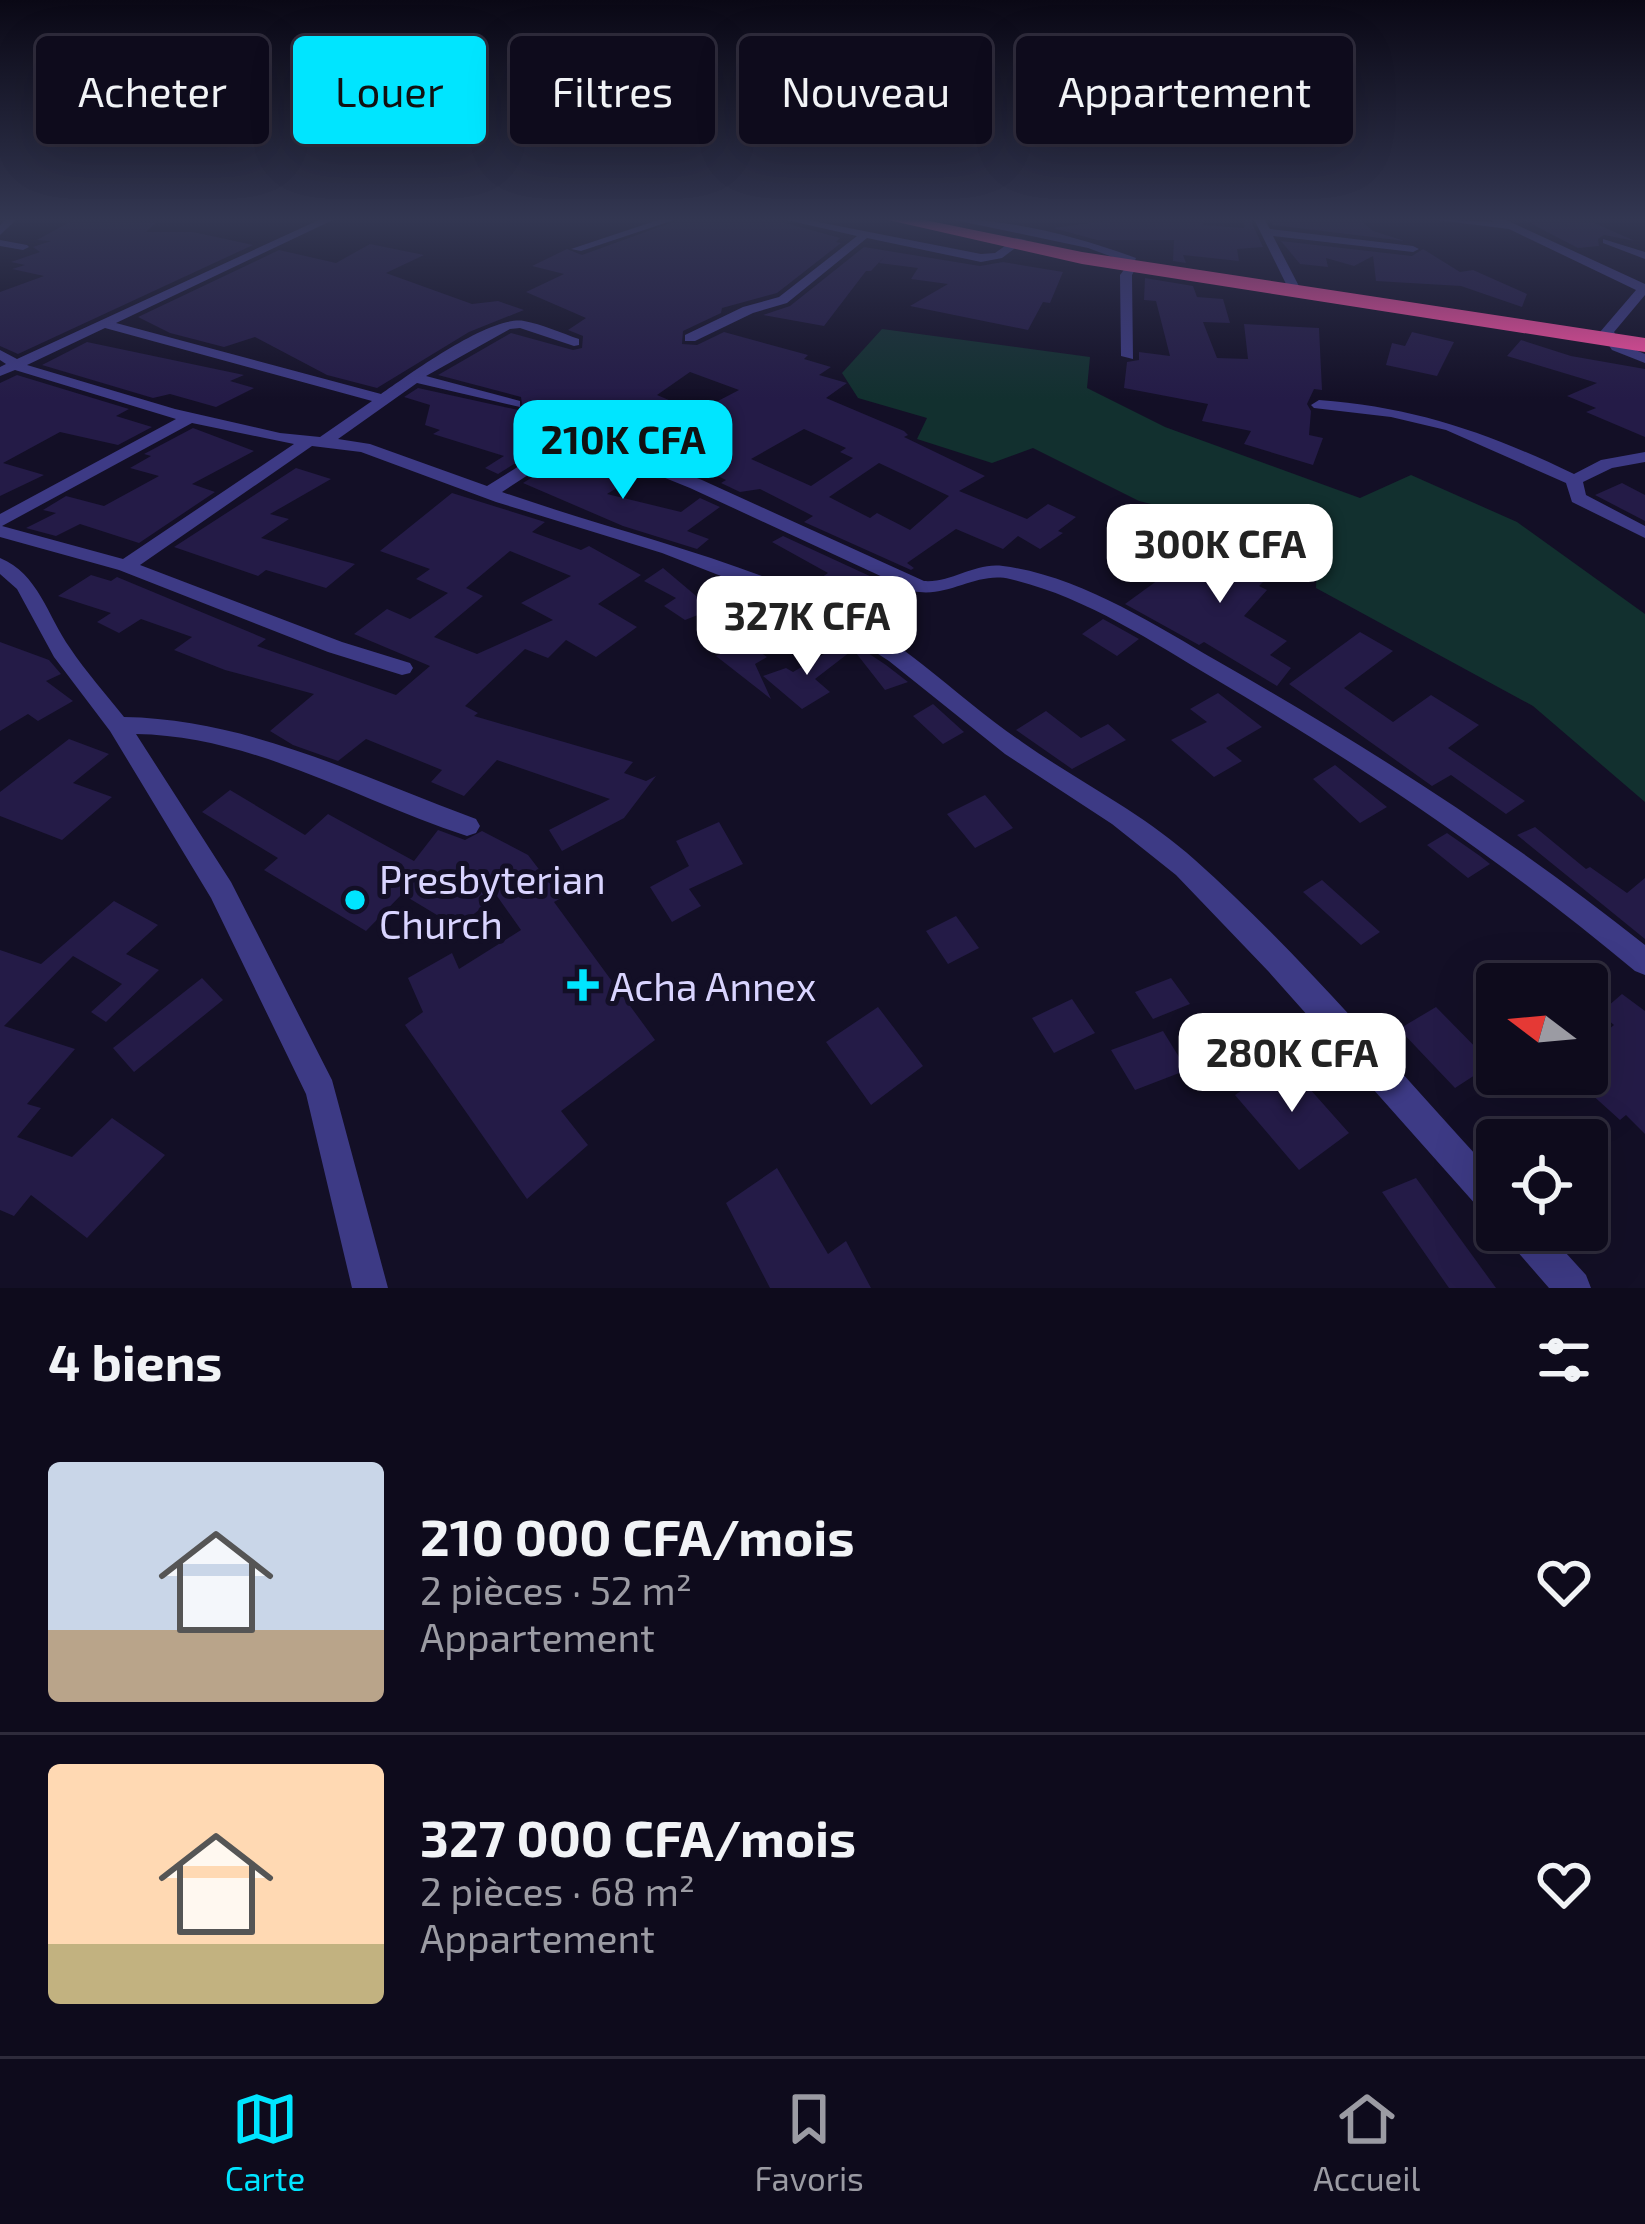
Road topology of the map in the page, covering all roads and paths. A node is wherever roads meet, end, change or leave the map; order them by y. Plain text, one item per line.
1 (201, 279) edge
2 (810, 279) edge
3 (1126, 279) edge
4 (1233, 279) edge
5 (1291, 279) edge
6 (1296, 289) junction
7 (1644, 290) edge
8 (104, 324) junction
9 (1609, 336) junction
10 (690, 338) dead end
11 (574, 342) dead end
12 (1645, 342) edge
13 (1128, 356) dead end
14 (1645, 359) edge
15 (5, 364) edge
16 (419, 379) junction
17 (385, 400) junction
18 (515, 404) dead end
19 (1319, 405) dead end
20 (190, 417) junction
21 (318, 441) junction
22 (1645, 457) edge
23 (1574, 480) junction
24 (488, 493) junction
25 (0, 521) edge
26 (0, 531) edge
27 (1645, 533) edge
28 (0, 564) edge
29 (126, 566) junction
30 (402, 668) dead end
31 (118, 725) junction
32 (467, 826) dead end
33 (1645, 962) edge
34 (1476, 1180) edge
35 (1540, 1251) edge
36 (370, 1288) edge
37 (1573, 1288) edge

1 - 8 street
2 - 10 street
3 - 13 street
4 - 6 highway
5 - 6 street
6 - 9 highway
7 - 9 street
8 - 15 street
8 - 17 street
9 - 12 highway
9 - 14 street
11 - 16 street
15 - 20 street
16 - 17 street
16 - 18 street
17 - 21 street
19 - 23 street
20 - 21 street
20 - 25 street
21 - 24 street
21 - 29 street
22 - 23 street
23 - 27 street
24 - 33 street
24 - 34 street
26 - 29 street
28 - 31 street
29 - 30 street
31 - 32 street
31 - 36 street
35 - 37 street

